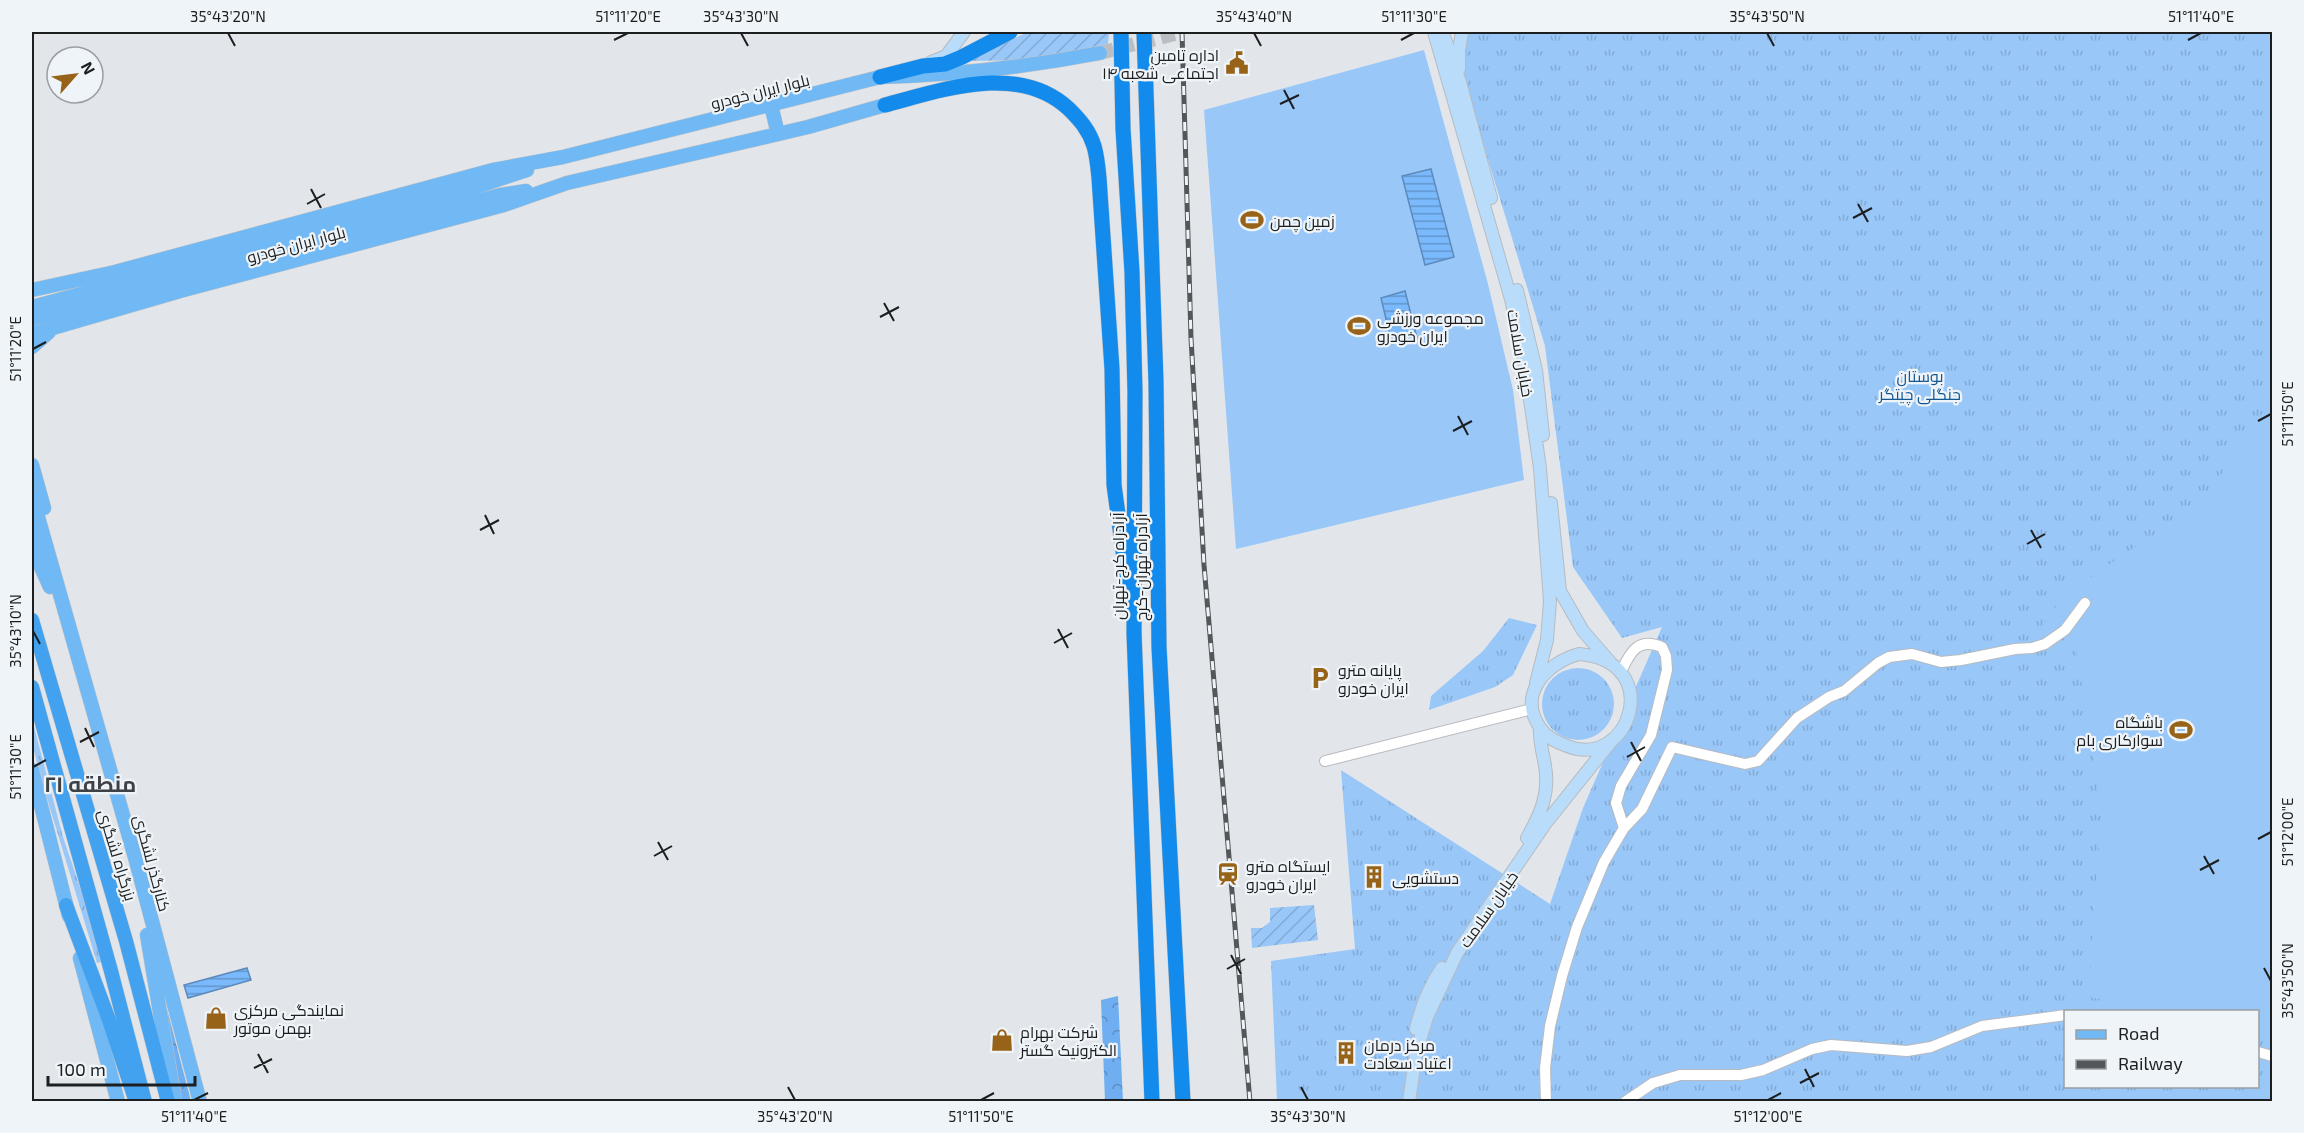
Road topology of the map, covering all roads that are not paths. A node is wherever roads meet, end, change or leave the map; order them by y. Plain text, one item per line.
1 (964, 32) edge
2 (1010, 32) edge
3 (1121, 32) edge
4 (1144, 32) edge
5 (1434, 32) edge
6 (1442, 32) edge
7 (1462, 32) edge
8 (1100, 53) tunnel mouth
9 (923, 66) junction
10 (880, 77) junction
11 (1460, 82) junction
12 (771, 105) junction
13 (885, 105) joint
14 (778, 134) junction
15 (563, 157) junction
16 (567, 183) junction
17 (358, 226) junction
18 (32, 290) edge
19 (32, 306) edge
20 (32, 319) edge
21 (71, 324) junction
22 (32, 333) edge
23 (32, 347) edge
24 (32, 465) edge
25 (32, 496) edge
26 (32, 535) edge
27 (2085, 603) dead end
28 (32, 620) edge
29 (1134, 633) junction
30 (72, 639) junction
31 (1610, 662) junction
32 (1621, 672) junction
33 (1536, 683) junction
34 (32, 687) edge
35 (1532, 709) junction
36 (1539, 728) junction
37 (1613, 739) junction
38 (1325, 761) dead end
39 (32, 770) edge
40 (1624, 828) junction
41 (136, 861) junction
42 (66, 906) junction
43 (2064, 1015) edge
44 (1547, 1100) edge
45 (118, 1101) edge
46 (136, 1101) edge
47 (145, 1101) edge
48 (168, 1101) edge
49 (175, 1101) edge
50 (200, 1101) edge
51 (1152, 1101) edge
52 (1183, 1101) edge
53 (1402, 1101) edge
54 (1409, 1101) edge
55 (1625, 1101) edge

1 - 9 main road
2 - 9 highway
3 - 29 highway, آزادراه کرج-تهران
4 - 52 highway, آزادراه تهران-کرج
5 - 33 main road, خیابان سلامت
6 - 11 main road, خیابان سلامت
7 - 11 main road
8 - 10 main road, بلوار ایران خودرو
9 - 10 highway
10 - 12 main road, بلوار ایران خودرو
11 - 31 main road, خیابان سلامت
12 - 14 main road
12 - 15 main road, بلوار ایران خودرو
13 - 14 main road, بلوار ایران خودرو
13 - 29 highway
14 - 16 main road, بلوار ایران خودرو
15 - 17 main road, بلوار ایران خودرو
15 - 18 main road, بلوار ایران خودرو
16 - 17 main road, بلوار ایران خودرو
16 - 21 main road, بلوار ایران خودرو
17 - 19 main road, بلوار ایران خودرو
17 - 20 main road, بلوار ایران خودرو
21 - 22 main road, بلوار ایران خودرو
21 - 23 main road
24 - 30 main road
25 - 30 main road, کنارگذر لشگری
26 - 30 main road
27 - 40 street
28 - 48 highway, بزرگراه لشگری
29 - 51 highway, آزادراه کرج-تهران
30 - 41 main road, کنارگذر لشگری
31 - 32 main road
31 - 33 main road
32 - 37 main road
32 - 40 street
33 - 35 main road
34 - 47 highway
35 - 36 main road
35 - 38 street
36 - 37 main road
36 - 53 main road, خیابان سلامت
37 - 54 main road, خیابان سلامت
39 - 42 main road
40 - 44 street
41 - 49 main road
41 - 50 main road, کنارگذر لشگری
42 - 45 main road
42 - 46 highway
43 - 55 street

